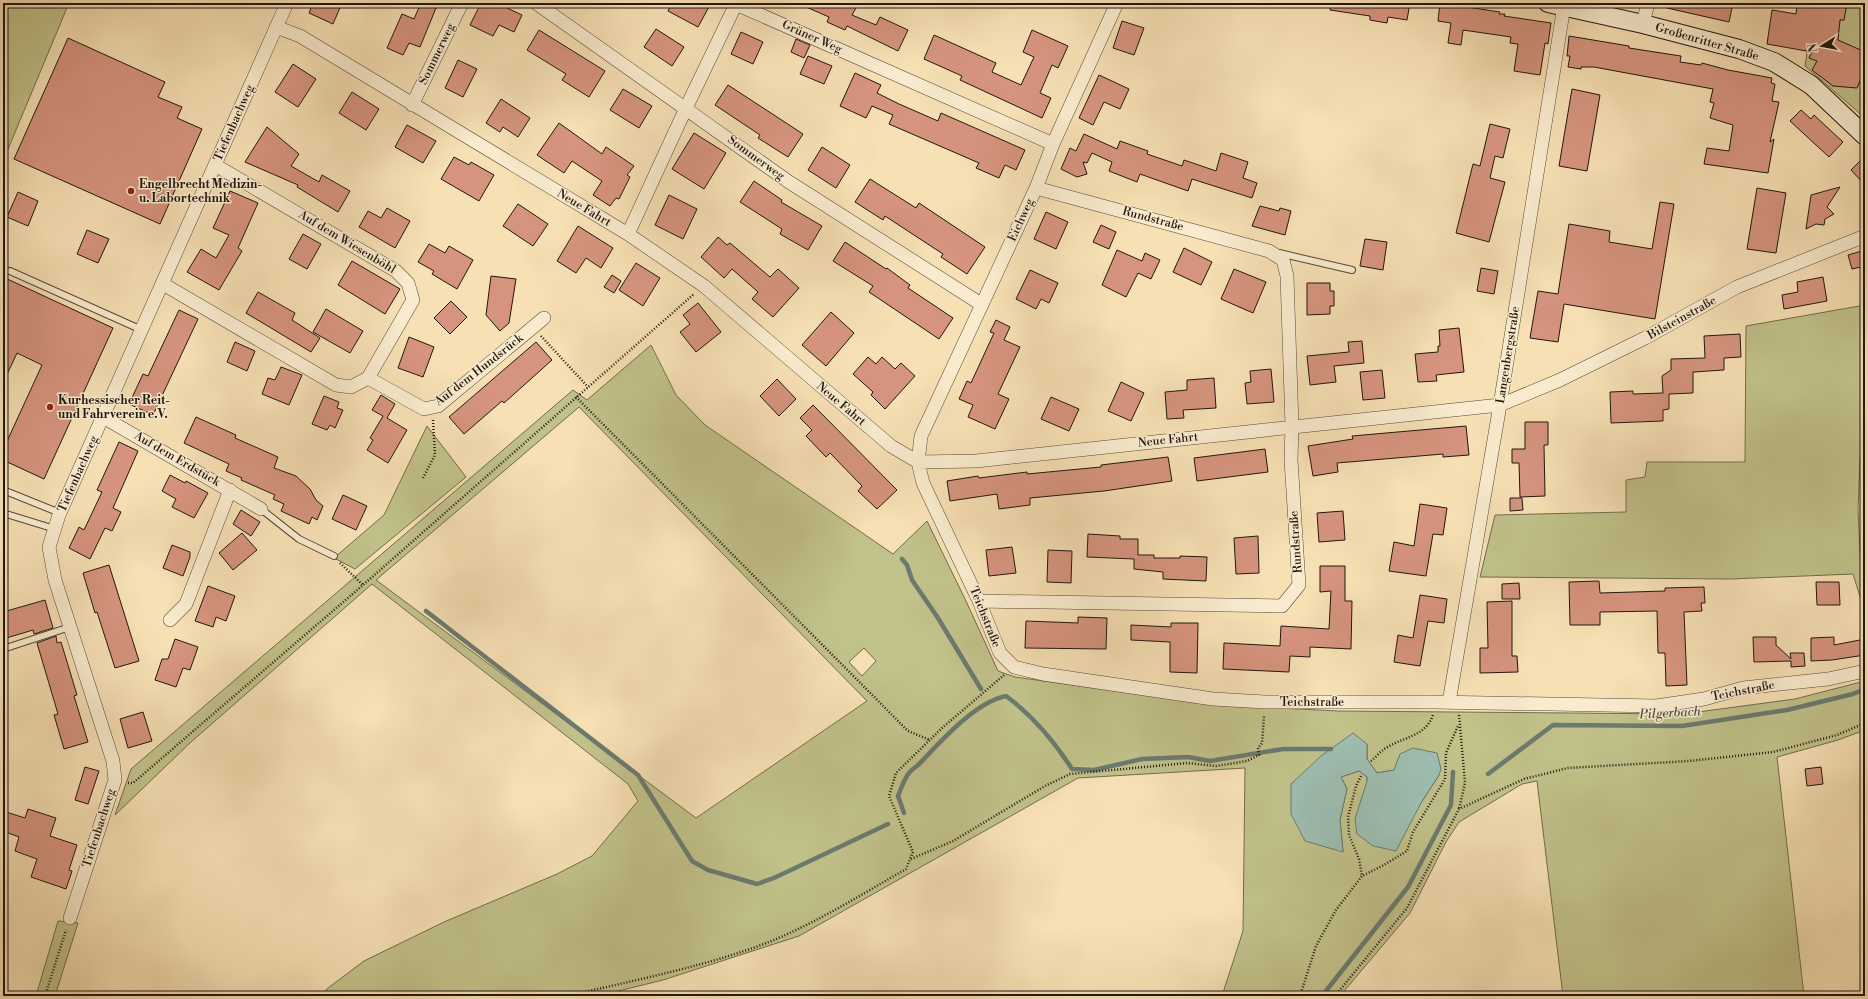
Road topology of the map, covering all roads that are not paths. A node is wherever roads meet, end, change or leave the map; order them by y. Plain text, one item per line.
1 (287, 3) edge
2 (462, 3) edge
3 (536, 3) edge
4 (1117, 3) edge
5 (1648, 3) edge
6 (1556, 5) edge
7 (1643, 24) junction
8 (276, 26) junction
9 (412, 105) junction
10 (686, 108) junction
11 (1865, 136) edge
12 (1053, 144) junction
13 (215, 165) junction
14 (1036, 188) junction
15 (628, 234) junction
16 (1865, 236) edge
17 (1269, 250) junction
18 (1352, 270) dead end
19 (10, 271) dead end
20 (163, 284) junction
21 (981, 304) junction
22 (544, 318) dead end
23 (142, 330) junction
24 (368, 378) junction
25 (1500, 405) junction
26 (103, 417) junction
27 (1292, 426) junction
28 (922, 436) joint
29 (918, 462) junction
30 (3, 490) edge
31 (230, 490) junction
32 (261, 509) joint
33 (3, 512) edge
34 (60, 513) junction
35 (54, 529) junction
36 (334, 556) road end
37 (980, 600) junction
38 (170, 620) dead end
39 (70, 627) junction
40 (3, 649) edge
41 (1865, 671) edge
42 (1449, 702) junction
43 (70, 918) road end

1 - 8 street, Tiefenbachweg
2 - 9 street, Sommerweg
3 - 10 street, Sommerweg
4 - 12 street, Eichweg
5 - 7 street
6 - 7 main road, Großenritter Straße
6 - 25 street, Langenbergstraße
7 - 11 main road, Großenritter Straße
8 - 9 street, Neue Fahrt
8 - 13 street, Tiefenbachweg
9 - 15 street, Neue Fahrt
10 - 12 street, Grüner Weg
10 - 15 street, Grüner Weg
10 - 21 street, Sommerweg
12 - 14 street, Eichweg
13 - 20 street, Tiefenbachweg
13 - 24 street, Auf dem Wiesenböhl
14 - 17 street, Rundstraße
14 - 21 street, Eichweg
15 - 29 street, Neue Fahrt
16 - 25 street, Bilsteinstraße
17 - 18 lane, Rundstraße
17 - 27 street, Rundstraße
19 - 23 lane
20 - 23 street, Tiefenbachweg
20 - 24 street
21 - 28 street, Eichweg
22 - 24 street, Auf dem Hundsrück
23 - 26 street, Tiefenbachweg
25 - 27 street, Neue Fahrt
25 - 42 street, Langenbergstraße
26 - 31 street, Auf dem Erdstück
26 - 34 street, Tiefenbachweg
27 - 29 street, Neue Fahrt
27 - 37 street, Rundstraße
28 - 29 street, Teichstraße
29 - 37 street, Teichstraße
30 - 34 lane
31 - 32 street, Auf dem Erdstück
31 - 38 street, Auf dem Erdstück
32 - 36 lane
33 - 35 lane
34 - 35 street, Tiefenbachweg
35 - 39 street, Tiefenbachweg
37 - 42 street, Teichstraße
39 - 40 lane
39 - 43 street, Tiefenbachweg
41 - 42 street, Teichstraße

